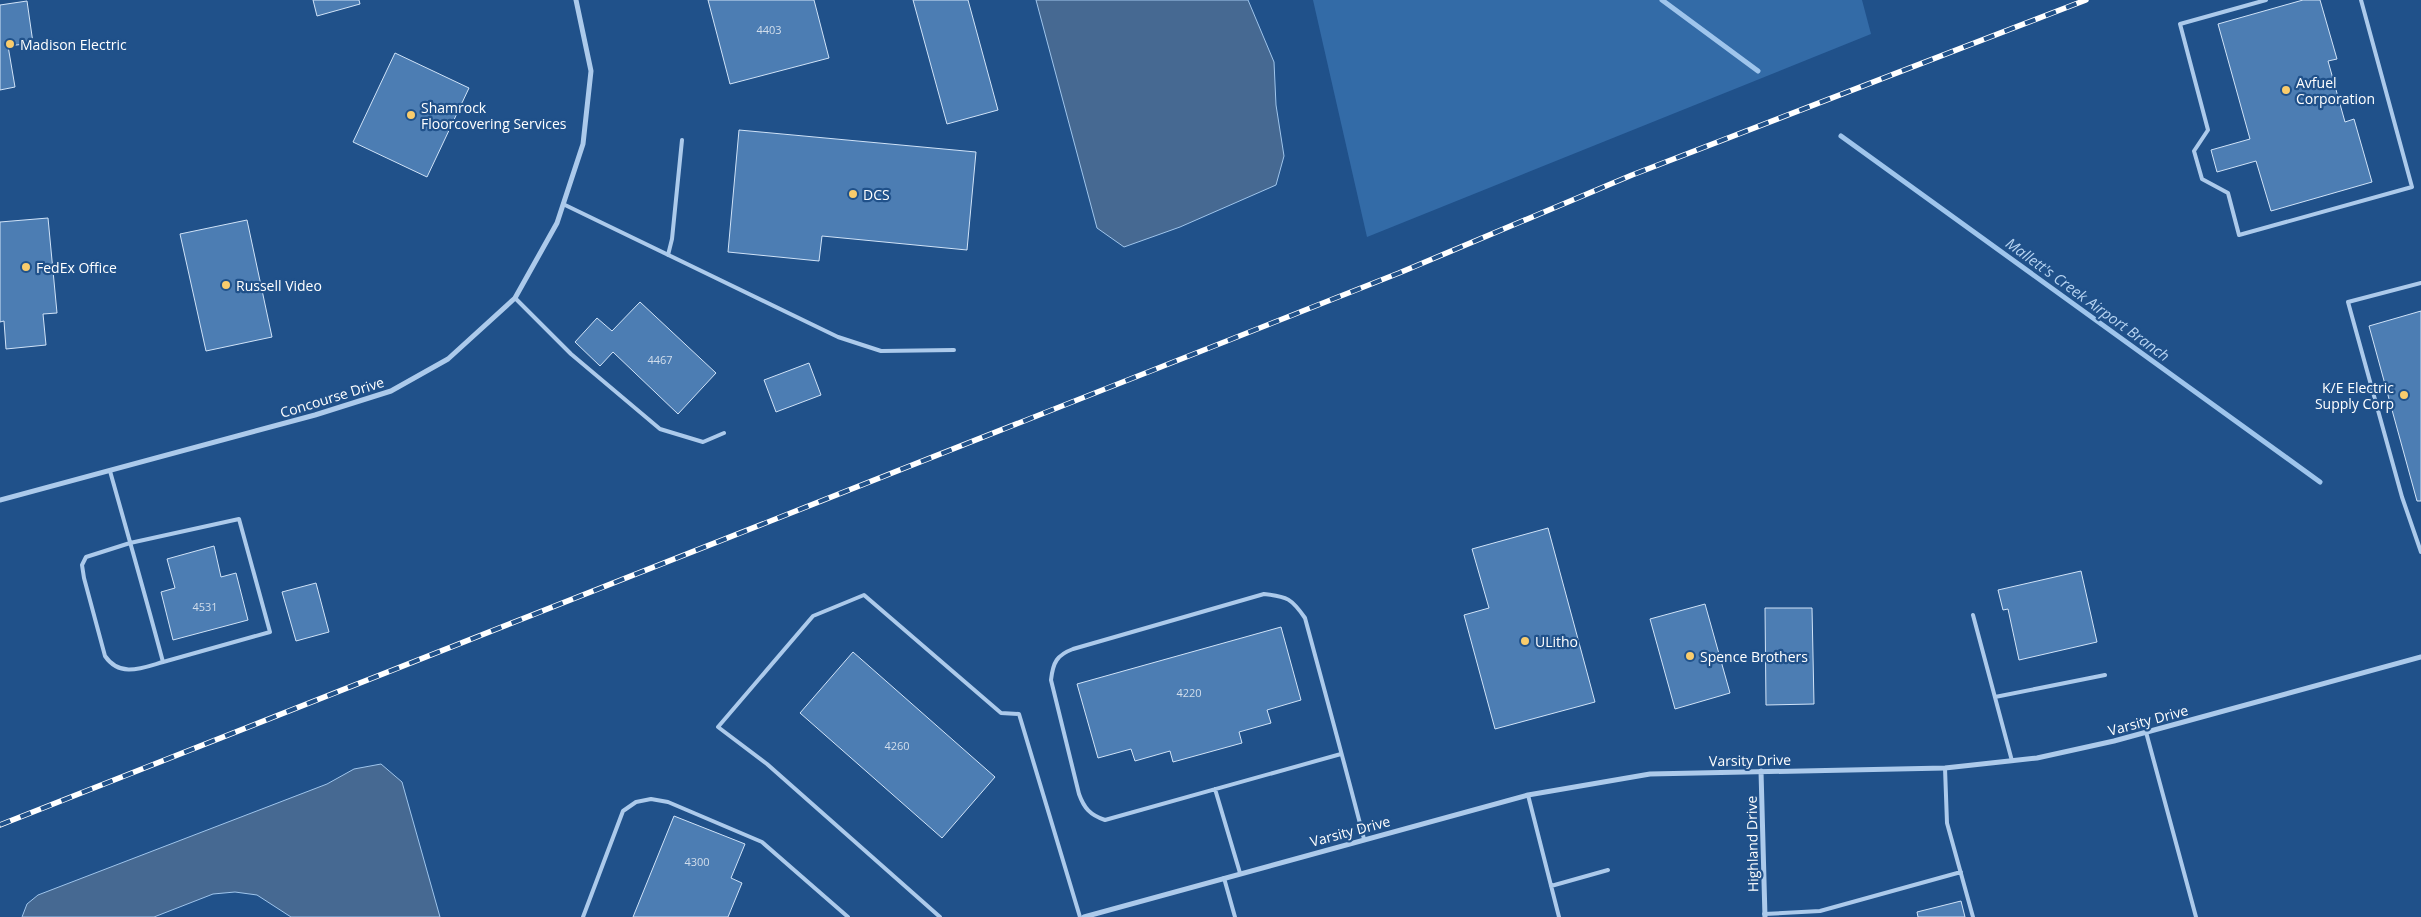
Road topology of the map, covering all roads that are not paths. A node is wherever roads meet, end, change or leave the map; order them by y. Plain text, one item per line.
1 (576, 0) edge
2 (2266, 0) edge
3 (2362, 0) edge
4 (682, 140) dead end
5 (563, 204) junction
6 (668, 254) junction
7 (2421, 283) edge
8 (514, 298) junction
9 (954, 350) dead end
10 (724, 433) dead end
11 (110, 471) junction
12 (0, 500) edge
13 (130, 544) junction
14 (2421, 552) edge
15 (1973, 615) dead end
16 (2421, 657) edge
17 (163, 662) junction
18 (2105, 675) dead end
19 (1995, 697) junction
20 (2146, 732) junction
21 (1341, 754) junction
22 (2012, 761) junction
23 (1945, 768) junction
24 (1761, 771) junction
25 (1215, 789) junction
26 (1528, 795) junction
27 (1364, 839) junction
28 (1608, 870) dead end
29 (1960, 872) junction
30 (1240, 873) junction
31 (1224, 878) junction
32 (1551, 886) junction
33 (1764, 916) edge
34 (583, 917) edge
35 (848, 917) edge
36 (940, 917) edge
37 (1082, 917) edge
38 (1235, 917) edge
39 (1559, 917) edge
40 (1973, 917) edge
41 (2196, 917) edge

1 - 5 street, Concourse Drive
2 - 3 lane
4 - 6 lane
5 - 6 lane
5 - 8 street, Concourse Drive
6 - 9 lane
7 - 14 lane
8 - 10 lane
8 - 11 street, Concourse Drive
11 - 12 street, Concourse Drive
11 - 13 lane
13 - 17 lane
13 - 17 lane
13 - 17 lane
15 - 19 lane
16 - 20 street, Varsity Drive
18 - 19 lane
19 - 22 lane
20 - 22 street, Varsity Drive
20 - 41 lane
21 - 25 lane
21 - 25 lane
21 - 27 lane
22 - 23 street, Varsity Drive
23 - 24 street, Varsity Drive
23 - 29 lane
24 - 26 street, Varsity Drive
24 - 33 street, Highland Drive
25 - 30 lane
26 - 27 street, Varsity Drive
26 - 32 lane
27 - 30 street, Varsity Drive
28 - 32 lane
29 - 33 lane
29 - 40 lane
30 - 31 street, Varsity Drive
31 - 37 street, Varsity Drive
31 - 38 lane
32 - 39 lane
34 - 35 lane
36 - 37 lane

